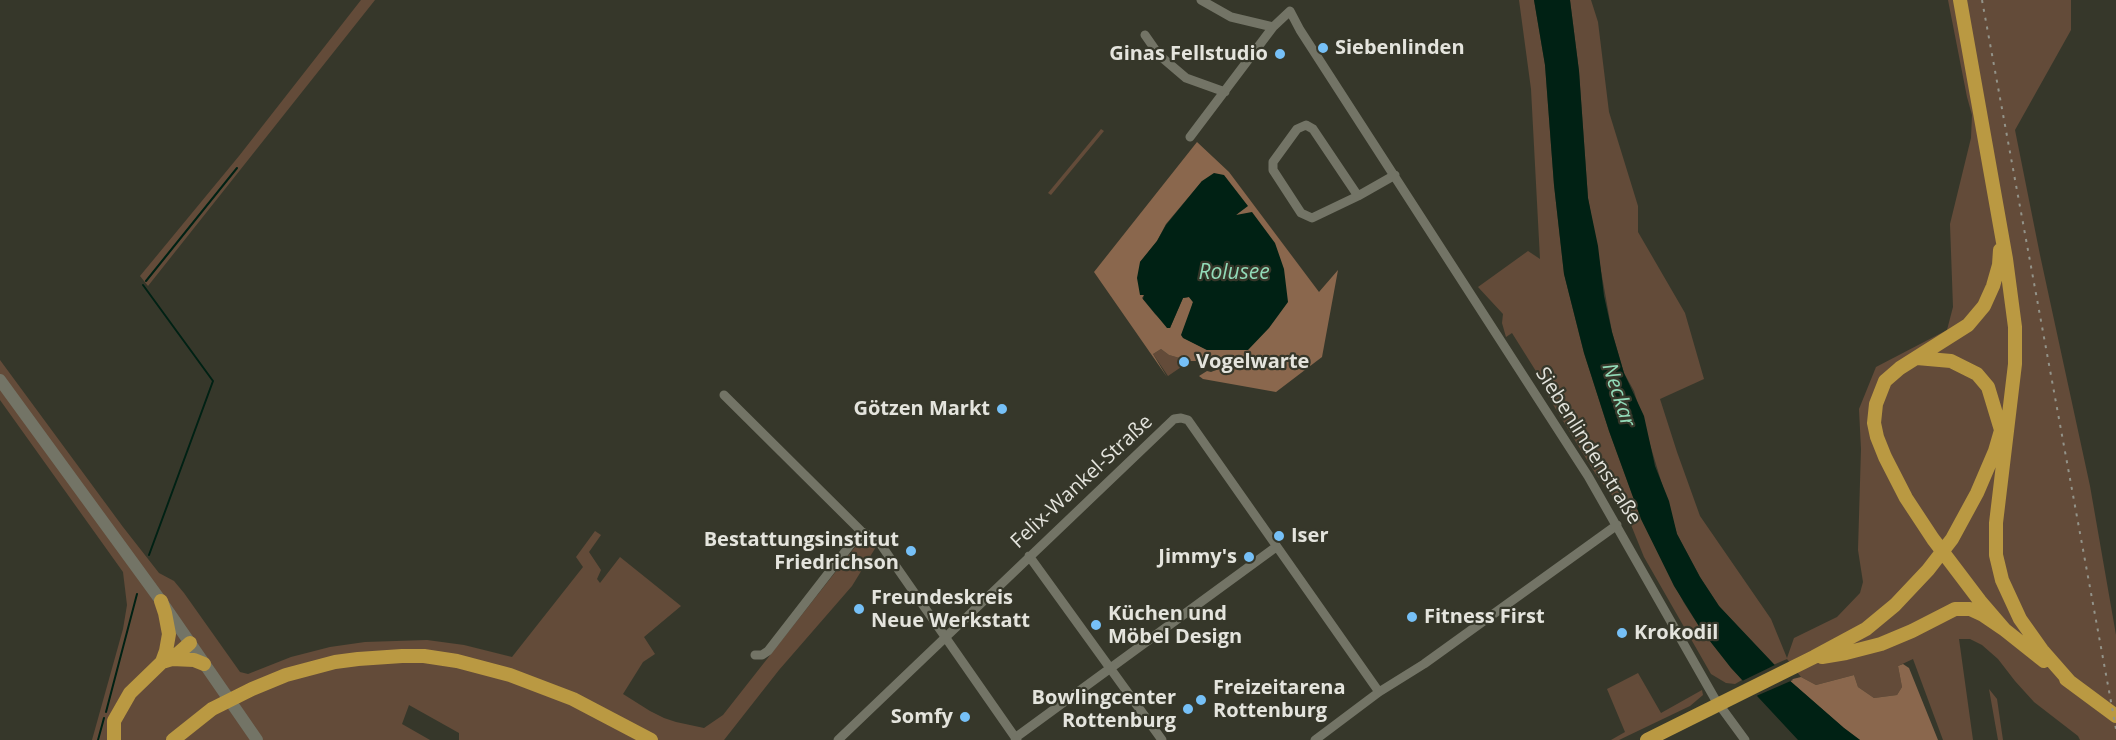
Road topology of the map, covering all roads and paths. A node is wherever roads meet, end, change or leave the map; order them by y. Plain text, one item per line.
1 (1201, 0) edge
2 (1960, 0) edge
3 (1273, 27) junction
4 (1145, 35) dead end
5 (1225, 92) junction
6 (1190, 137) dead end
7 (1395, 175) junction
8 (1358, 196) junction
9 (2001, 233) junction
10 (1917, 358) junction
11 (0, 381) edge
12 (724, 395) dead end
13 (2011, 396) junction
14 (2001, 430) junction
15 (1617, 525) junction
16 (869, 535) junction
17 (1276, 547) junction
18 (1029, 556) junction
19 (161, 601) junction
20 (2005, 630) junction
21 (944, 638) junction
22 (188, 639) junction
23 (754, 655) dead end
24 (167, 657) junction
25 (1809, 660) junction
26 (204, 664) junction
27 (1110, 668) junction
28 (2071, 683) junction
29 (1379, 692) junction
30 (1719, 705) junction
31 (2116, 716) edge
32 (1016, 739) edge
33 (114, 740) edge
34 (172, 740) edge
35 (257, 740) edge
36 (651, 740) edge
37 (838, 740) edge
38 (1162, 740) edge
39 (1315, 740) edge
40 (1647, 740) edge
41 (1745, 740) edge

1 - 3 street
2 - 9 main road
3 - 5 street
3 - 7 street, Siebenlindenstraße
4 - 5 street
5 - 6 street
7 - 8 street
7 - 15 street, Siebenlindenstraße
8 - 8 street
9 - 10 main road
9 - 13 main road
10 - 14 main road
10 - 20 main road
11 - 19 main road
12 - 16 street
13 - 14 main road
13 - 28 main road
14 - 25 main road
15 - 29 street
15 - 30 street, Siebenlindenstraße
16 - 21 street
16 - 23 street
17 - 18 street, Felix-Wankel-Straße
17 - 27 street
17 - 29 street, Felix-Wankel-Straße
18 - 21 street, Felix-Wankel-Straße
18 - 27 street
19 - 22 main road
19 - 24 main road
20 - 25 main road
20 - 28 main road
21 - 32 street
21 - 37 street, Felix-Wankel-Straße
22 - 24 main road
22 - 26 main road
24 - 26 main road
24 - 33 main road
25 - 30 main road
26 - 35 main road
27 - 32 street
27 - 38 street
28 - 31 main road
29 - 39 street
30 - 40 main road
30 - 41 street, Siebenlindenstraße
34 - 36 main road

